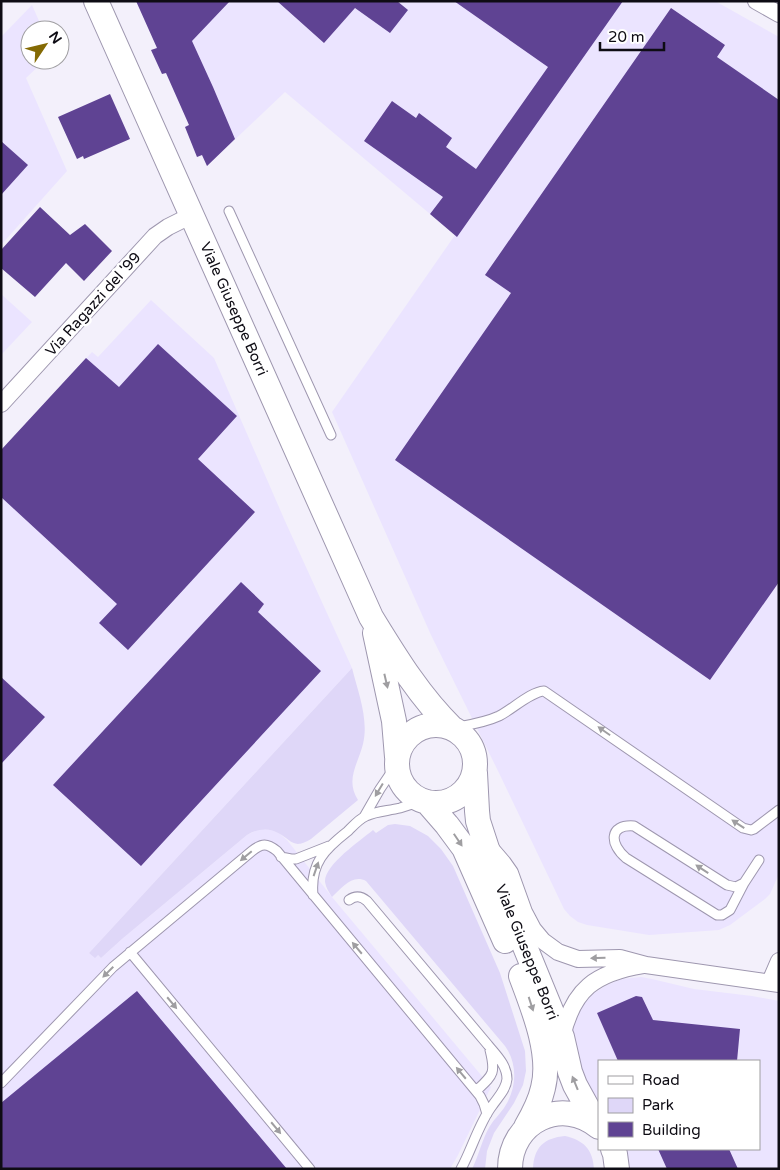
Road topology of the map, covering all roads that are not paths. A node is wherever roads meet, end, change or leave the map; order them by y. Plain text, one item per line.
1 (96, 1) edge
2 (756, 1) edge
3 (779, 14) edge
4 (228, 211) dead end
5 (192, 215) junction
6 (1, 404) edge
7 (331, 435) dead end
8 (372, 616) junction
9 (452, 728) junction
10 (397, 761) junction
11 (475, 773) junction
12 (424, 802) junction
13 (779, 810) edge
14 (364, 817) junction
15 (485, 842) junction
16 (329, 846) junction
17 (281, 857) junction
18 (759, 860) dead end
19 (744, 883) junction
20 (313, 895) junction
21 (349, 900) dead end
22 (130, 952) junction
23 (779, 961) edge
24 (646, 964) junction
25 (774, 983) edge
26 (562, 1037) junction
27 (488, 1045) junction
28 (1, 1083) edge
29 (476, 1091) junction
30 (487, 1114) junction
31 (598, 1126) edge
32 (526, 1127) junction
33 (613, 1150) edge
34 (509, 1166) edge
35 (310, 1169) edge
36 (461, 1169) edge
37 (617, 1169) edge

1 - 5 main road, Viale Giuseppe Borri
2 - 3 street
4 - 7 lane
5 - 6 street, Via Ragazzi del '99
5 - 8 main road, Viale Giuseppe Borri
8 - 9 main road, Viale Giuseppe Borri
8 -> 10 main road, Viale Giuseppe Borri
9 - 10 main road
9 - 11 main road, Viale Giuseppe Borri
13 -> 9 lane
10 - 12 main road, Viale Giuseppe Borri
10 -> 14 lane
11 - 12 main road
11 - 15 main road, Viale Giuseppe Borri
12 - 14 lane
12 -> 32 main road, Viale Giuseppe Borri
14 - 16 lane
24 -> 15 street
15 - 26 main road, Viale Giuseppe Borri
16 - 17 lane
20 -> 16 lane
17 - 20 lane
17 -> 22 lane
18 - 19 lane
19 -> 19 lane
29 -> 20 lane
21 - 27 lane
22 -> 28 lane
22 -> 35 lane
23 - 25 street
24 - 25 street
24 - 26 street
31 -> 26 main road, Viale Giuseppe Borri
27 - 29 lane
27 - 30 lane
29 - 30 lane
30 - 36 lane
31 - 32 main road, Viale Giuseppe Borri
32 - 34 main road, Viale Giuseppe Borri
33 - 37 main road

